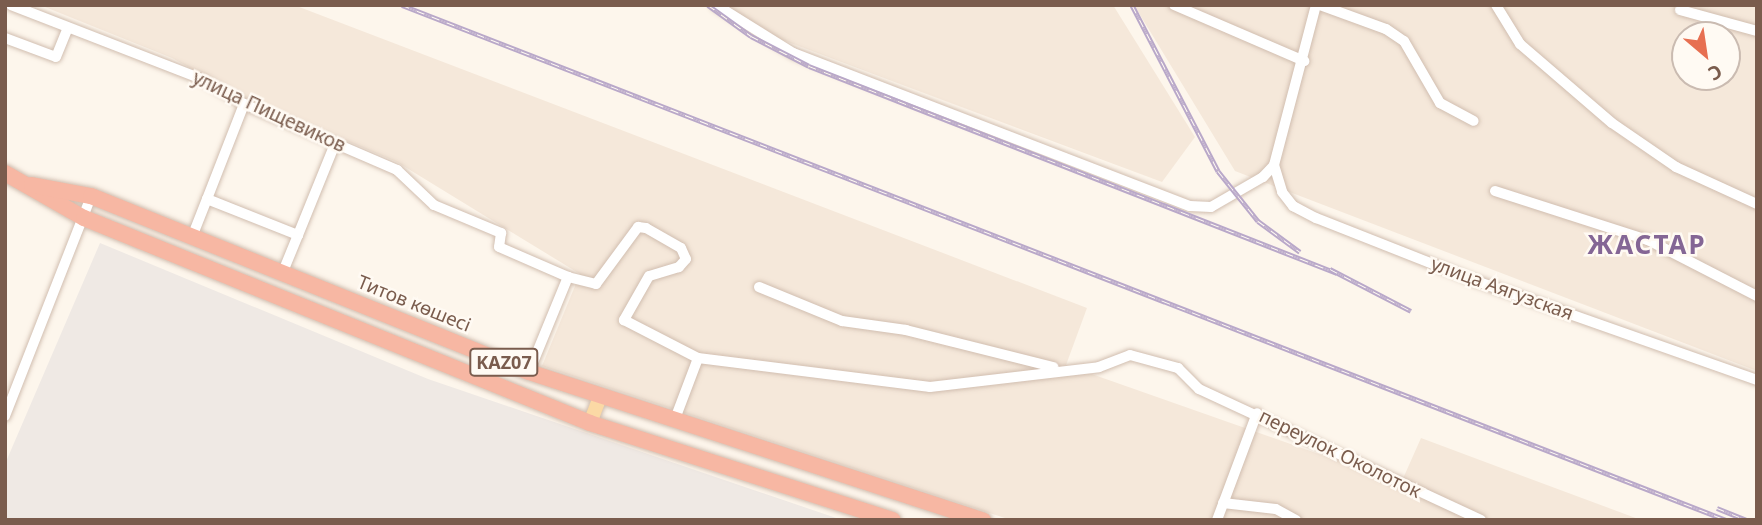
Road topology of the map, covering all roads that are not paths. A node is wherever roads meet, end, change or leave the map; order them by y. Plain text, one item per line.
1 (11, 5) edge
2 (716, 5) edge
3 (1174, 5) edge
4 (1318, 5) edge
5 (1496, 5) edge
6 (1680, 10) dead end
7 (68, 28) junction
8 (1757, 31) edge
9 (5, 38) edge
10 (1304, 61) junction
11 (244, 104) junction
12 (1474, 121) dead end
13 (335, 144) junction
14 (1274, 165) junction
15 (5, 173) edge
16 (32, 186) junction
17 (1494, 191) dead end
18 (91, 196) junction
19 (207, 199) junction
20 (1757, 204) edge
21 (84, 218) junction
22 (298, 235) junction
23 (192, 237) junction
24 (282, 274) junction
25 (568, 277) junction
26 (760, 287) dead end
27 (1757, 296) edge
28 (698, 358) junction
29 (1057, 368) junction
30 (529, 372) junction
31 (1757, 380) edge
32 (601, 395) junction
33 (1257, 413) junction
34 (5, 416) edge
35 (675, 419) junction
36 (590, 424) junction
37 (1223, 503) junction
38 (893, 520) edge
39 (983, 520) edge
40 (1217, 520) edge
41 (1296, 520) edge
42 (1481, 520) edge

1 - 7 street, улица Пищевиков
2 - 14 street
3 - 10 street
4 - 10 street
4 - 12 street
5 - 20 street
6 - 8 street
7 - 9 street
7 - 11 street, улица Пищевиков
10 - 14 street
11 - 13 street, улица Пищевиков
11 - 19 street
13 - 22 street
13 - 25 street, улица Пищевиков
14 - 31 street, улица Аягузская
15 - 16 highway, Титов көшесі / KAZ07
16 - 18 highway, Титов көшесі / KAZ07
16 - 21 highway, Титов көшесі / KAZ07
17 - 27 street
18 - 21 street
18 - 23 highway, Титов көшесі / KAZ07
19 - 22 street
19 - 23 street
21 - 34 street
21 - 36 highway, Титов көшесі / KAZ07
22 - 24 street
23 - 24 highway, Титов көшесі / KAZ07
24 - 30 highway, Титов көшесі / KAZ07
25 - 28 street
25 - 30 street
26 - 29 street
28 - 29 street
28 - 35 street
29 - 33 street, переулок Околоток
30 - 32 highway, Титов көшесі / KAZ07
32 - 35 highway, Титов көшесі / KAZ07
32 - 36 main road
33 - 37 street
33 - 42 street, переулок Околоток
35 - 39 highway, Титов көшесі / KAZ07
36 - 38 highway, Титов көшесі / KAZ07
37 - 40 street
37 - 41 street

